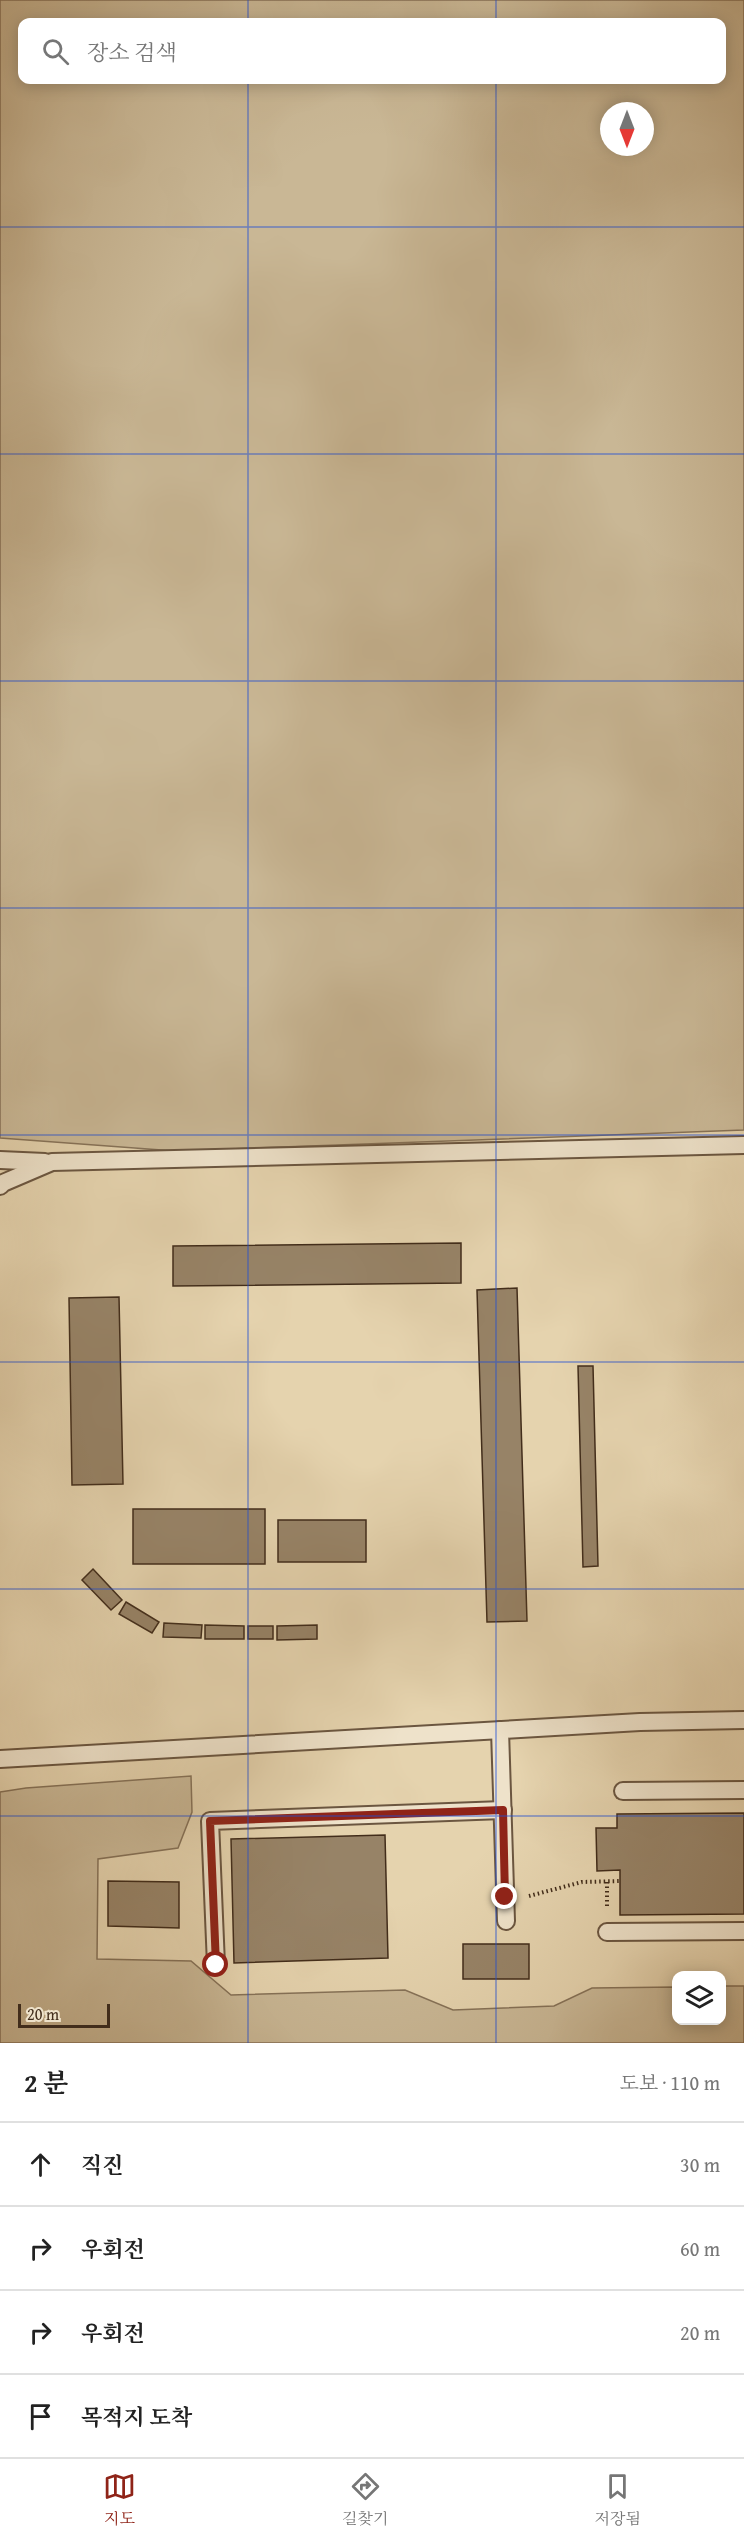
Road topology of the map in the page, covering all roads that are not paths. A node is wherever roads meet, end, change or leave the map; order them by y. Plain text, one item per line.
1 (744, 1145) edge
2 (0, 1160) edge
3 (52, 1162) junction
4 (0, 1186) edge
5 (744, 1720) edge
6 (500, 1730) junction
7 (0, 1759) edge
8 (744, 1790) edge
9 (623, 1791) dead end
10 (503, 1810) junction
11 (506, 1921) dead end
12 (744, 1931) edge
13 (608, 1932) dead end
14 (216, 1965) dead end

1 - 3 lane
2 - 3 lane
3 - 4 lane
5 - 6 lane
6 - 7 lane
6 - 10 lane
8 - 9 lane
10 - 11 lane
10 - 14 lane
12 - 13 lane

